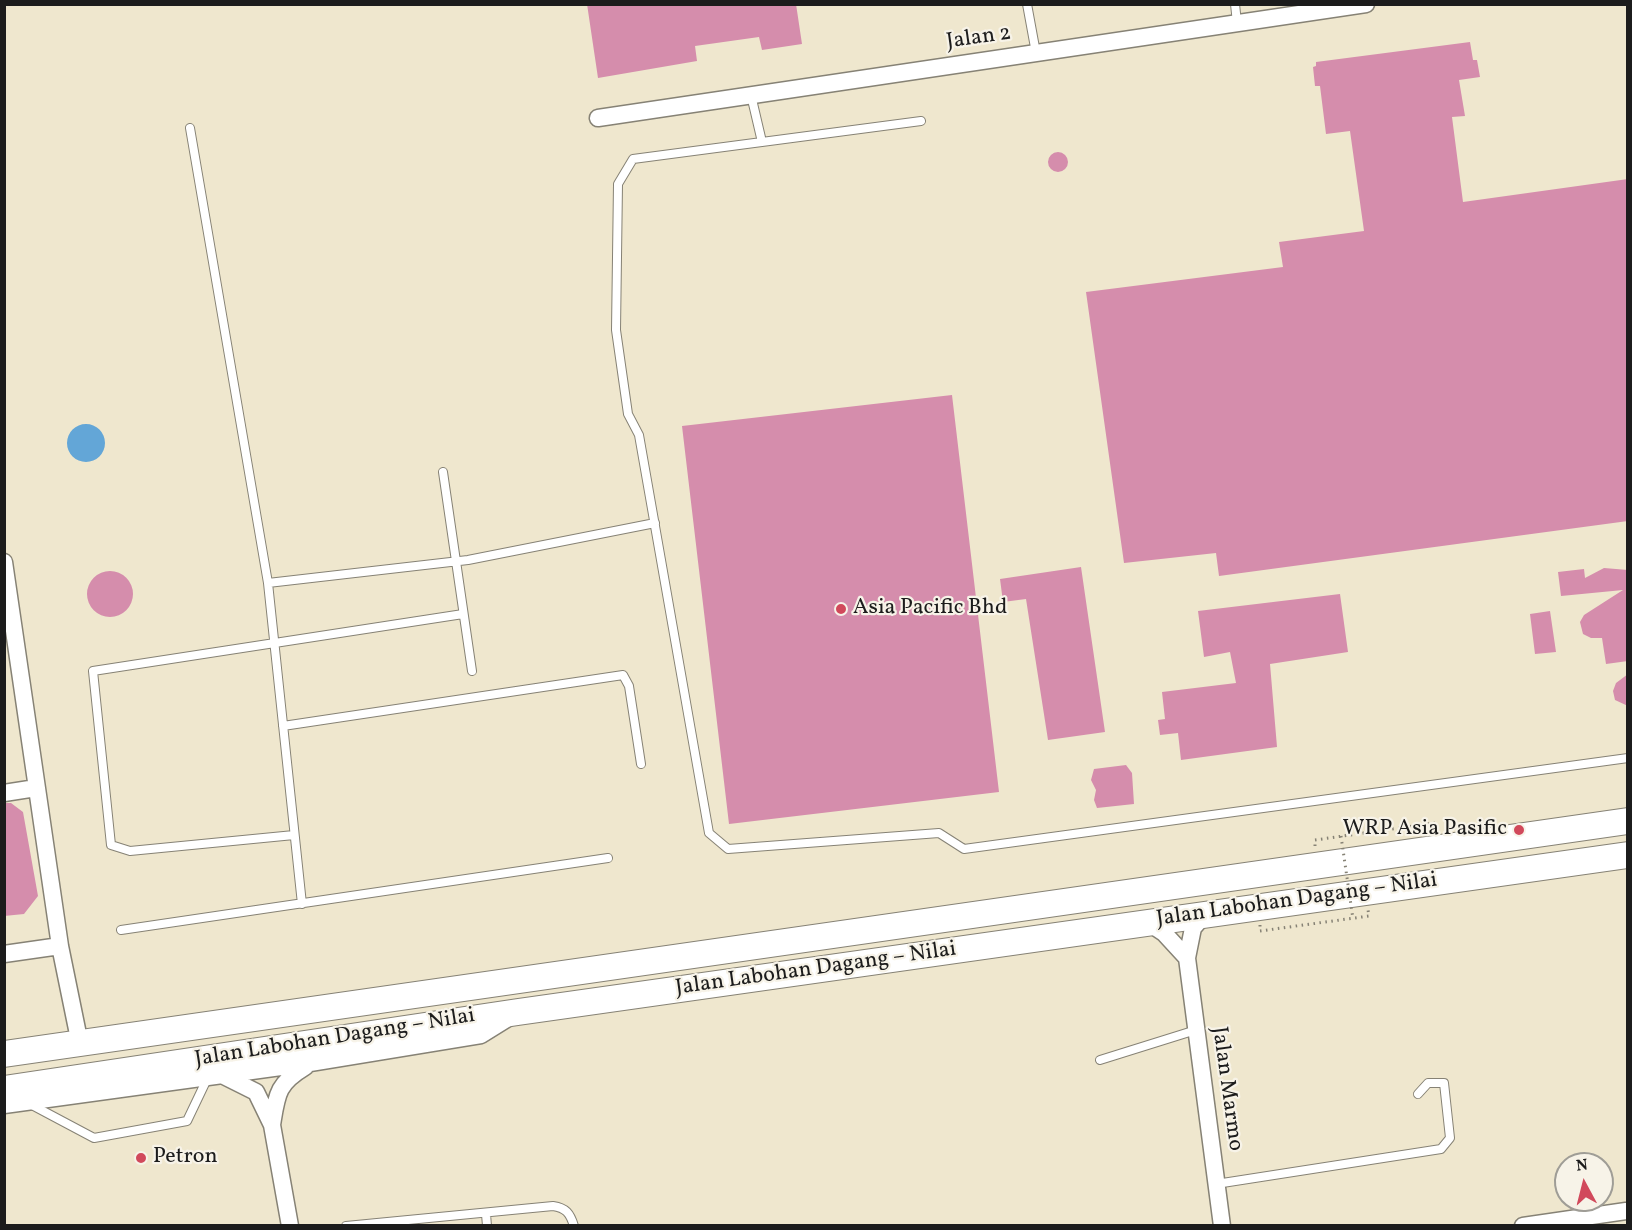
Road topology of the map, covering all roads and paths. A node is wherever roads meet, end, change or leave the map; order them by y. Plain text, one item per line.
1 (1027, 4) edge
2 (1235, 4) edge
3 (1366, 4) edge
4 (1237, 23) junction
5 (1036, 53) junction
6 (751, 95) junction
7 (598, 118) dead end
8 (921, 122) dead end
9 (190, 128) dead end
10 (762, 142) junction
11 (443, 472) dead end
12 (655, 523) junction
13 (454, 561) junction
14 (4, 562) edge
15 (268, 583) junction
16 (463, 614) junction
17 (274, 643) junction
18 (472, 671) dead end
19 (283, 726) junction
20 (1628, 758) edge
21 (641, 764) dead end
22 (36, 788) junction
23 (4, 793) edge
24 (1628, 821) edge
25 (1434, 823) dead end
26 (294, 835) junction
27 (1628, 855) edge
28 (609, 858) dead end
29 (302, 904) junction
30 (1205, 915) junction
31 (1149, 923) junction
32 (121, 930) dead end
33 (1260, 932) dead end
34 (60, 946) junction
35 (4, 954) edge
36 (1186, 958) junction
37 (518, 1012) junction
38 (1196, 1030) junction
39 (80, 1044) junction
40 (4, 1054) edge
41 (1100, 1060) dead end
42 (310, 1063) junction
43 (216, 1076) junction
44 (1418, 1094) dead end
45 (15, 1095) edge
46 (4, 1105) edge
47 (272, 1125) junction
48 (1216, 1184) junction
49 (1626, 1211) edge
50 (486, 1214) junction
51 (290, 1226) edge
52 (346, 1226) edge
53 (487, 1226) edge
54 (574, 1226) edge
55 (1222, 1226) edge
56 (1523, 1226) edge

1 - 5 lane
2 - 4 lane
3 - 4 street, Jalan 2
4 - 5 street, Jalan 2
5 - 6 street, Jalan 2
6 - 7 street, Jalan 2
6 - 10 lane
8 - 10 lane
9 - 15 lane
10 - 12 lane
11 - 13 lane
12 - 13 lane
12 - 20 lane
13 - 15 lane
13 - 16 lane
14 - 22 street
15 - 17 lane
16 - 17 lane
16 - 18 lane
17 - 19 lane
17 - 26 lane
19 - 21 lane
19 - 26 lane
22 - 23 street
22 - 34 street
24 - 39 main road, Jalan Labohan Dagang ‒ Nilai
25 - 33 path, bridge
26 - 29 lane
27 - 30 main road, Jalan Labohan Dagang ‒ Nilai
28 - 29 lane
29 - 32 lane
30 - 31 main road, Jalan Labohan Dagang ‒ Nilai
30 - 36 street
31 - 36 street
31 - 37 main road, Jalan Labohan Dagang ‒ Nilai
34 - 35 street
34 - 39 street
36 - 38 street, Jalan Marmo
37 - 42 street
37 - 45 main road, Jalan Labohan Dagang ‒ Nilai
38 - 41 lane
38 - 48 street, Jalan Marmo
39 - 40 main road, Jalan Labohan Dagang ‒ Nilai
42 - 43 street
42 - 47 street
43 - 45 street
43 - 45 lane
43 - 47 street
44 - 48 lane
45 - 46 street
47 - 51 street
48 - 55 street, Jalan Marmo
49 - 56 street
50 - 52 lane
50 - 53 lane
50 - 54 lane

